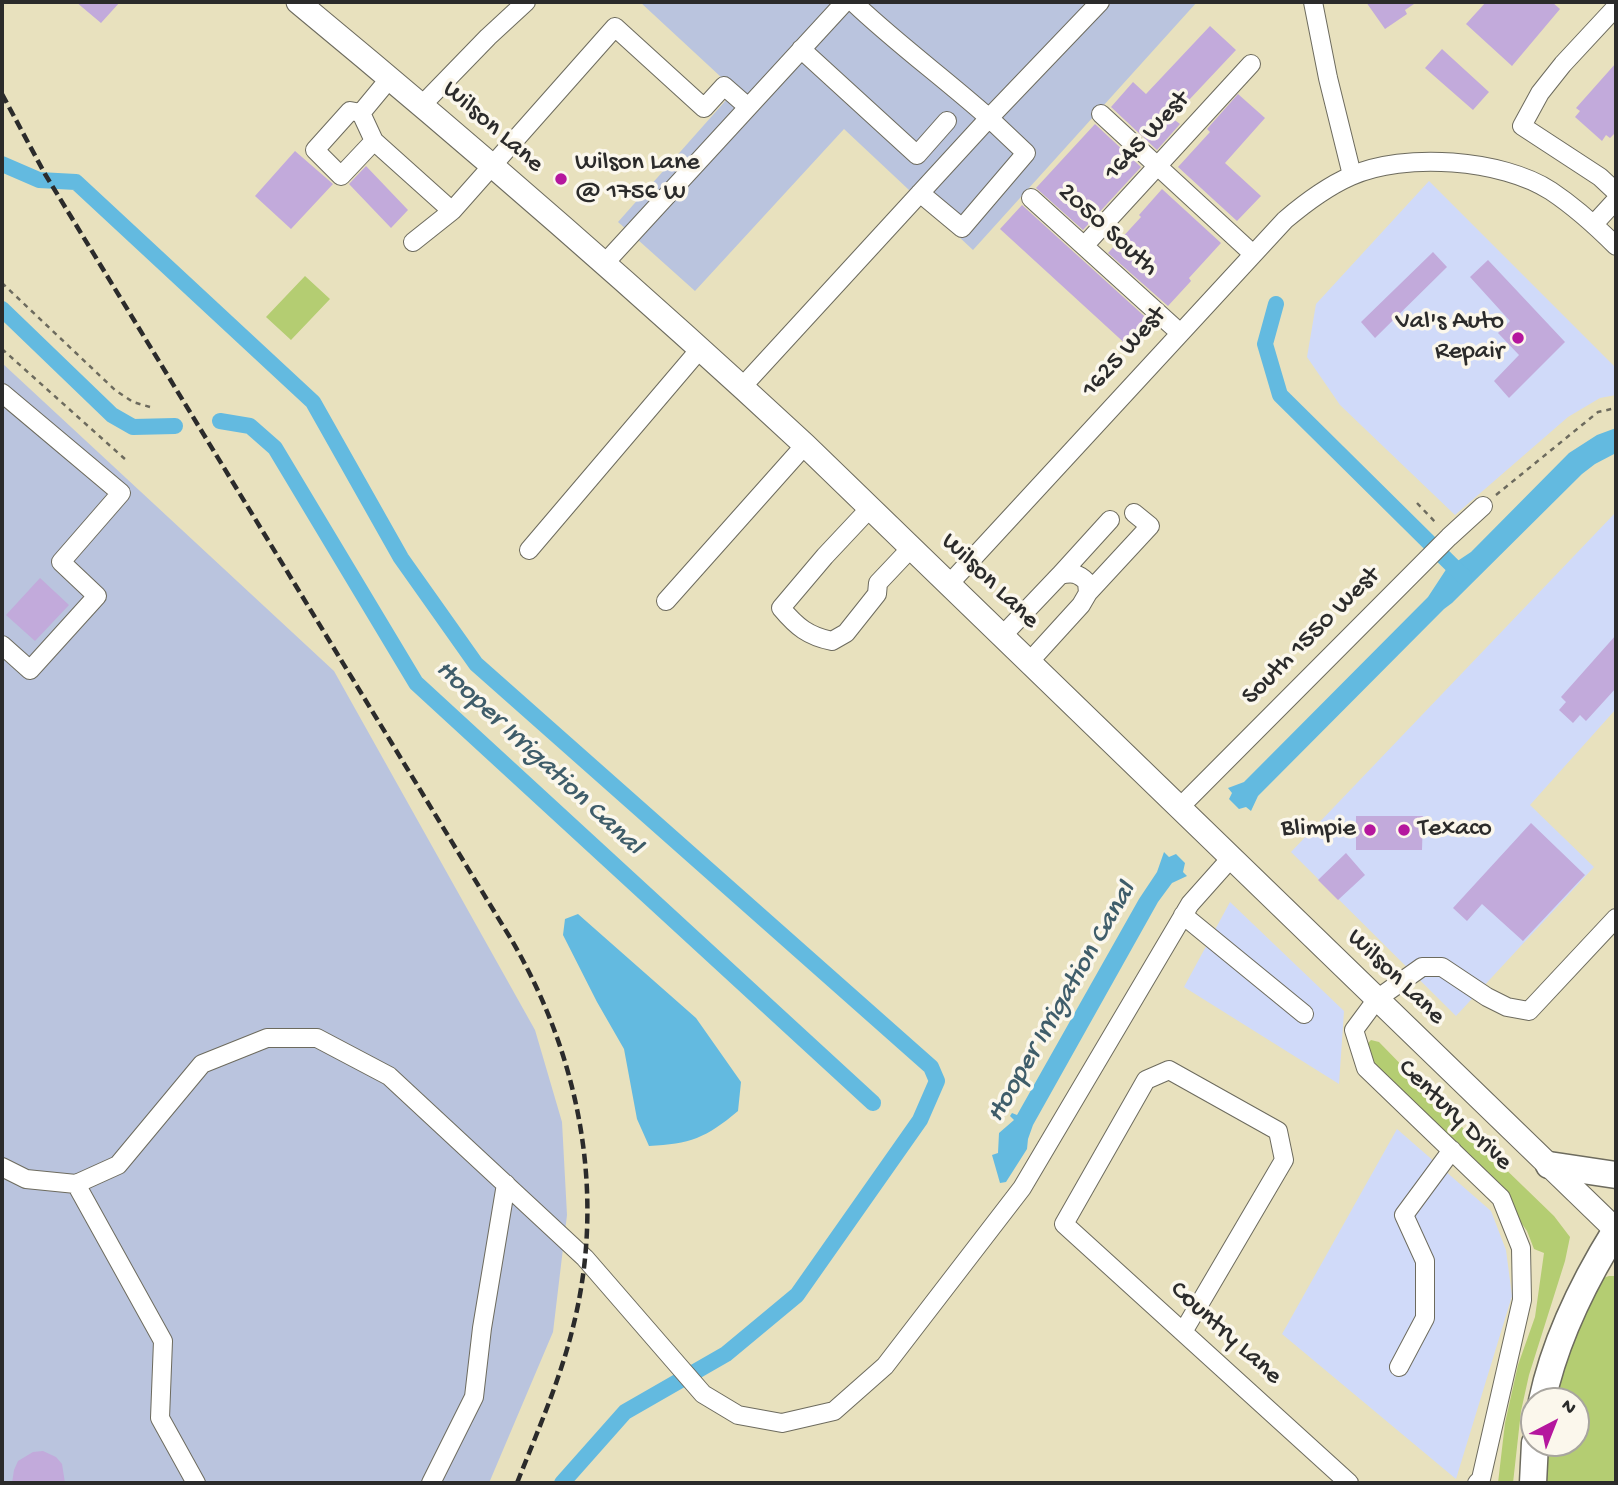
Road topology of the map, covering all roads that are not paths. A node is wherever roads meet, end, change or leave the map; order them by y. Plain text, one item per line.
1 (298, 2) edge
2 (526, 2) edge
3 (845, 2) edge
4 (853, 2) edge
5 (1100, 2) edge
6 (1313, 2) edge
7 (1616, 7) edge
8 (801, 49) junction
9 (1251, 64) dead end
10 (390, 78) junction
11 (422, 105) junction
12 (747, 107) junction
13 (361, 113) junction
14 (1101, 114) dead end
15 (989, 118) junction
16 (947, 121) dead end
17 (374, 141) junction
18 (492, 165) junction
19 (1157, 166) junction
20 (1352, 175) junction
21 (1616, 192) edge
22 (920, 193) junction
23 (1031, 198) dead end
24 (1616, 200) edge
25 (452, 211) junction
26 (1594, 224) junction
27 (413, 242) dead end
28 (1084, 246) junction
29 (1616, 246) edge
30 (1253, 254) junction
31 (604, 264) junction
32 (1179, 332) junction
33 (700, 349) junction
34 (742, 387) junction
35 (2, 393) edge
36 (805, 445) junction
37 (1483, 506) road end
38 (871, 508) junction
39 (1134, 513) dead end
40 (1110, 520) dead end
41 (912, 547) junction
42 (529, 550) dead end
43 (1060, 575) junction
44 (950, 583) junction
45 (1088, 593) junction
46 (666, 601) dead end
47 (1003, 635) junction
48 (2, 645) edge
49 (1030, 661) junction
50 (1180, 807) junction
51 (1231, 858) junction
52 (1183, 915) junction
53 (1616, 918) edge
54 (1377, 999) junction
55 (1304, 1014) dead end
56 (1452, 1150) junction
57 (1549, 1165) junction
58 (2, 1167) edge
59 (1616, 1175) edge
60 (76, 1184) junction
61 (506, 1184) junction
62 (1616, 1230) edge
63 (1183, 1332) junction
64 (1399, 1367) dead end
65 (1545, 1387) edge
66 (1534, 1457) edge
67 (1480, 1482) edge
68 (196, 1483) edge
69 (431, 1483) edge
70 (1349, 1483) edge
71 (1533, 1483) edge

1 - 10 main road, Wilson Lane
2 - 11 street
3 - 8 street
4 - 15 street
5 - 15 street
6 - 20 street
7 - 21 street
8 - 12 street
8 - 16 street
9 - 19 street, 1645 West
10 - 11 main road, Wilson Lane
10 - 13 street
11 - 18 main road, Wilson Lane
12 - 18 street
12 - 31 street
13 - 17 street
13 - 17 street
14 - 19 street
15 - 22 street
15 - 22 street
17 - 25 street
18 - 25 street
18 - 31 main road, Wilson Lane
19 - 28 street, 1645 West
19 - 30 street
20 - 26 street, 1625 West
20 - 30 street, 1625 West
22 - 34 street
23 - 28 street, 2050 South
24 - 26 street
25 - 27 street
26 - 29 street, 1625 West
28 - 32 street, 2050 South
30 - 32 street, 1625 West
31 - 33 main road, Wilson Lane
32 - 44 street, 1625 West
33 - 34 main road, Wilson Lane
33 - 42 street
34 - 36 main road, Wilson Lane
35 - 48 street
36 - 38 main road, Wilson Lane
36 - 46 street
37 - 50 street, South 1550 West
38 - 41 main road, Wilson Lane
38 - 41 street
39 - 45 street
40 - 43 street
41 - 44 main road, Wilson Lane
43 - 45 street
43 - 47 street
44 - 47 main road, Wilson Lane
45 - 49 street
47 - 49 main road, Wilson Lane
49 - 50 main road, Wilson Lane
50 - 51 main road, Wilson Lane
51 - 52 street
51 - 54 main road, Wilson Lane
52 - 55 street
52 - 61 street
53 - 54 street
54 - 56 street, Century Drive
54 - 57 main road, Wilson Lane
56 - 64 street
56 - 67 street, Century Drive
57 - 59 highway
57 - 62 main road, Wilson Lane
58 - 60 street
60 - 61 street
60 - 68 street
61 - 69 street
62 - 65 highway
63 - 63 street, Country Lane
63 - 70 street, Country Lane
66 - 71 highway

